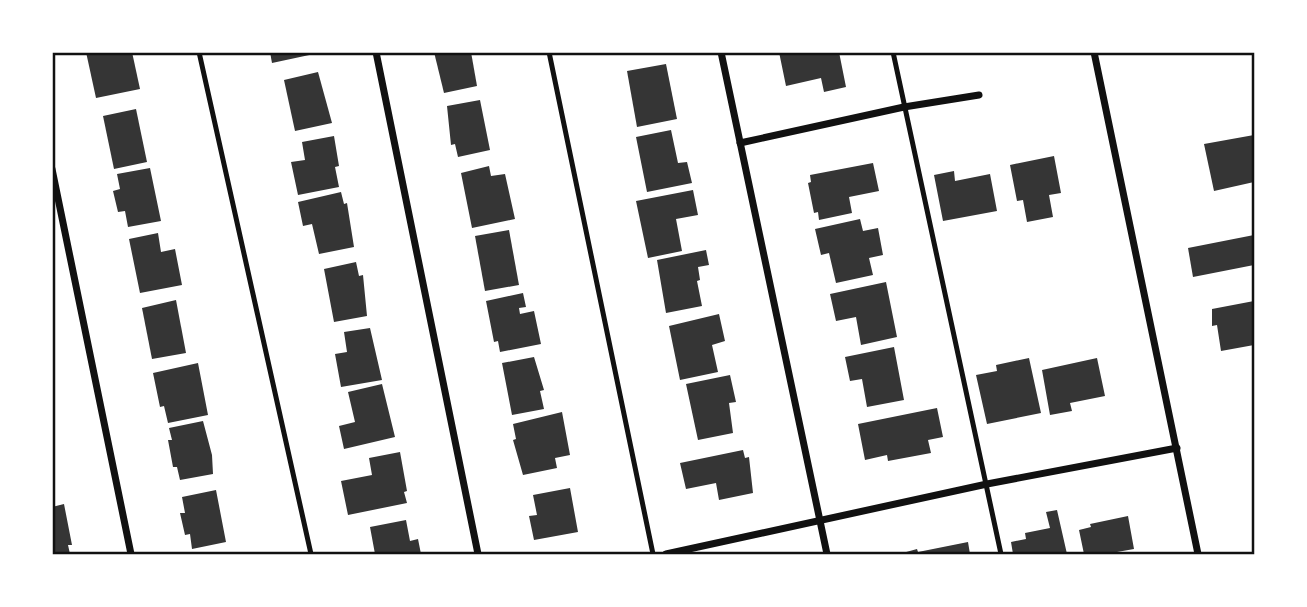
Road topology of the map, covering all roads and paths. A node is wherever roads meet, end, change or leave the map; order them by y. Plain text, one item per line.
1 (199, 52) edge
2 (376, 52) edge
3 (549, 52) edge
4 (721, 52) edge
5 (892, 52) edge
6 (1094, 52) edge
7 (979, 95) dead end
8 (904, 107) junction
9 (740, 143) junction
10 (52, 169) edge
11 (1177, 449) junction
12 (986, 484) junction
13 (820, 520) junction
14 (131, 555) edge
15 (311, 555) edge
16 (478, 555) edge
17 (653, 555) edge
18 (666, 555) edge
19 (827, 555) edge
20 (1001, 555) edge
21 (1198, 555) edge

1 - 15 lane
2 - 16 street
3 - 17 lane
4 - 9 street
5 - 8 lane
6 - 11 street
7 - 8 street
8 - 9 street
8 - 12 lane
9 - 13 street
10 - 14 street
11 - 12 street
11 - 21 street
12 - 13 street
12 - 20 lane
13 - 18 street
13 - 19 street

